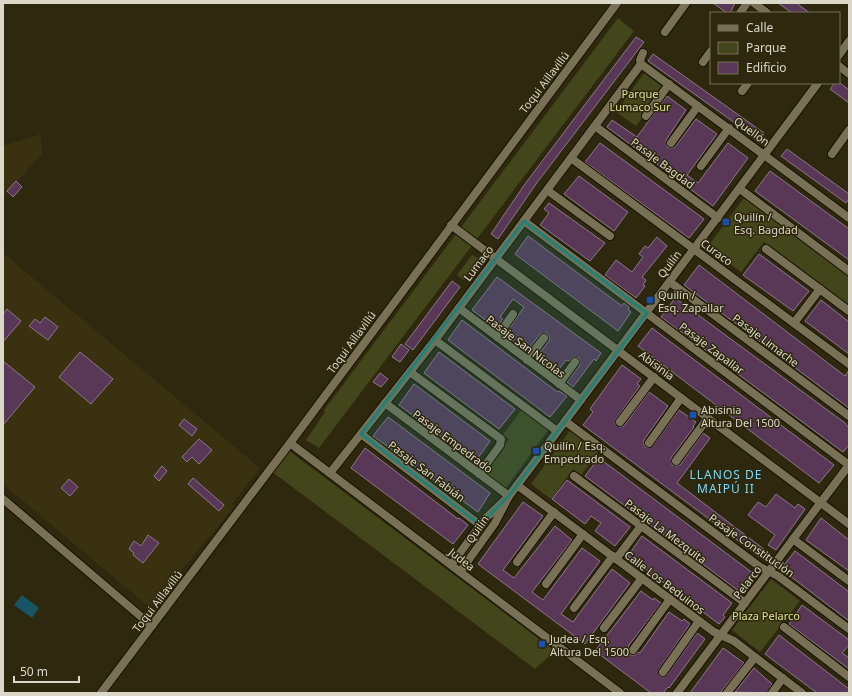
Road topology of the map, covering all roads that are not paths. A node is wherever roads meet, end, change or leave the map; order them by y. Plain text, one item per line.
1 (617, 3) edge
2 (686, 3) edge
3 (747, 3) edge
4 (754, 3) edge
5 (741, 12) edge
6 (766, 12) edge
7 (665, 32) dead end
8 (849, 41) edge
9 (710, 52) edge
10 (643, 53) dead end
11 (840, 54) edge
12 (703, 62) dead end
13 (641, 64) junction
14 (840, 67) edge
15 (849, 74) edge
16 (669, 84) junction
17 (747, 84) edge
18 (817, 84) edge
19 (742, 91) dead end
20 (698, 106) junction
21 (646, 116) dead end
22 (595, 126) junction
23 (729, 128) junction
24 (849, 130) edge
25 (671, 143) dead end
26 (765, 154) junction
27 (832, 154) dead end
28 (571, 158) junction
29 (701, 166) dead end
30 (740, 189) junction
31 (547, 190) junction
32 (718, 218) junction
33 (849, 218) edge
34 (524, 221) junction
35 (451, 225) junction
36 (610, 236) dead end
37 (695, 248) junction
38 (766, 249) dead end
39 (496, 258) junction
40 (849, 271) edge
41 (670, 282) junction
42 (820, 289) junction
43 (458, 308) junction
44 (849, 311) edge
45 (647, 313) junction
46 (513, 314) dead end
47 (794, 323) junction
48 (497, 337) junction
49 (544, 338) dead end
50 (435, 340) junction
51 (618, 350) junction
52 (527, 360) junction
53 (575, 362) dead end
54 (849, 364) edge
55 (410, 372) junction
56 (654, 377) junction
57 (559, 384) junction
58 (681, 398) junction
59 (581, 400) junction
60 (385, 403) junction
61 (849, 416) edge
62 (708, 418) junction
63 (565, 421) junction
64 (620, 422) dead end
65 (557, 431) junction
66 (360, 434) junction
67 (649, 442) dead end
68 (290, 443) junction
69 (676, 461) dead end
70 (849, 465) edge
71 (330, 473) junction
72 (479, 474) junction
73 (574, 476) dead end
74 (517, 485) junction
75 (508, 496) junction
76 (3, 499) edge
77 (821, 503) junction
78 (554, 512) junction
79 (849, 524) edge
80 (480, 525) junction
81 (641, 526) junction
82 (583, 534) junction
83 (793, 539) junction
84 (614, 558) junction
85 (517, 562) dead end
86 (451, 564) junction
87 (769, 571) junction
88 (460, 572) junction
89 (642, 578) junction
90 (849, 581) edge
91 (546, 584) dead end
92 (670, 599) junction
93 (745, 604) junction
94 (574, 608) dead end
95 (699, 621) junction
96 (152, 626) junction
97 (784, 627) dead end
98 (604, 628) dead end
99 (849, 629) edge
100 (721, 635) junction
101 (633, 650) dead end
102 (755, 657) junction
103 (662, 672) dead end
104 (849, 677) edge
105 (783, 678) junction
106 (101, 693) edge
107 (620, 693) edge
108 (677, 693) edge
109 (727, 693) edge
110 (772, 693) edge
111 (802, 693) edge

1 - 35 street, Toqui Aillavillú
2 - 7 street
3 - 5 street
4 - 6 street
8 - 11 street
9 - 12 street
10 - 13 street
13 - 16 street, Quellón
13 - 22 street, Lumaco
14 - 15 street
16 - 20 street, Quellón
16 - 21 street
17 - 19 street
18 - 26 street, Quilín
20 - 23 street, Quellón
20 - 25 street
22 - 28 street, Lumaco
22 - 32 street, Pasaje Bagdad
23 - 26 street, Quellón
23 - 29 street
24 - 27 street
26 - 30 street, Quilín
26 - 33 street, Quellón
28 - 31 street, Lumaco
28 - 37 street, Curaco
30 - 32 street, Quilín
30 - 40 street
31 - 34 street, Lumaco
31 - 36 street
32 - 37 street, Quilín
34 - 39 street, Lumaco
34 - 45 street, Pasaje Zapallar
35 - 39 street, Abisinia
35 - 68 street, Toqui Aillavillú
37 - 41 street, Quilín
37 - 47 street, Curaco
38 - 42 street
39 - 43 street, Lumaco
39 - 51 street, Abisinia
41 - 45 street, Quilín
41 - 61 street, Pasaje Limache
42 - 44 street
42 - 47 street
43 - 48 street, Pasaje San Nicolas
43 - 50 street, Lumaco
45 - 51 street, Quilín
45 - 70 street, Pasaje Zapallar
46 - 48 street
47 - 54 street, Curaco
48 - 52 street, Pasaje San Nicolas
49 - 52 street
50 - 55 street, Lumaco
50 - 65 street
51 - 56 street, Abisinia
51 - 59 street, Quilín
52 - 57 street, Pasaje San Nicolas
53 - 57 street
55 - 60 street, Lumaco
55 - 72 street
56 - 58 street, Abisinia
56 - 64 street
57 - 59 street, Pasaje San Nicolas
58 - 62 street, Abisinia
58 - 67 street
59 - 63 street, Quilín
60 - 66 street, Lumaco
60 - 72 street, Pasaje Empedrado
62 - 69 street
62 - 77 street, Abisinia
63 - 65 street, Quilín
63 - 87 street, Pasaje Constitución
65 - 74 street, Quilín
66 - 71 street, Lumaco
66 - 80 street, Pasaje San Fabián
68 - 71 street, Judea
68 - 96 street, Toqui Aillavillú
70 - 77 street, Pelarco
71 - 86 street, Judea
72 - 75 street, Pasaje Empedrado
73 - 81 street, Pasaje La Mezquita
74 - 75 street, Quilín
74 - 78 street, Calle Los Beduinos
75 - 80 street, Quilín
75 - 88 street, Quilín
76 - 96 street
77 - 79 street, Abisinia
77 - 83 street, Pelarco
78 - 82 street, Calle Los Beduinos
78 - 85 street
80 - 86 street, Quilín
81 - 84 street
81 - 93 street, Pasaje La Mezquita
82 - 84 street, Calle Los Beduinos
82 - 91 street
83 - 87 street, Pelarco
83 - 90 street
84 - 89 street, Calle Los Beduinos
84 - 94 street
86 - 88 street, Judea
87 - 93 street, Pelarco
87 - 99 street, Pasaje Constitución
88 - 107 street, Judea
89 - 92 street, Calle Los Beduinos
89 - 98 street
92 - 95 street, Calle Los Beduinos
92 - 101 street
93 - 100 street, Pelarco
95 - 100 street, Calle Los Beduinos
95 - 103 street
96 - 106 street, Toqui Aillavillú
97 - 104 street
100 - 102 street, Calle Los Beduinos
100 - 108 street, Pelarco
102 - 105 street, Calle Los Beduinos
102 - 109 street
105 - 110 street
105 - 111 street, Calle Los Beduinos

